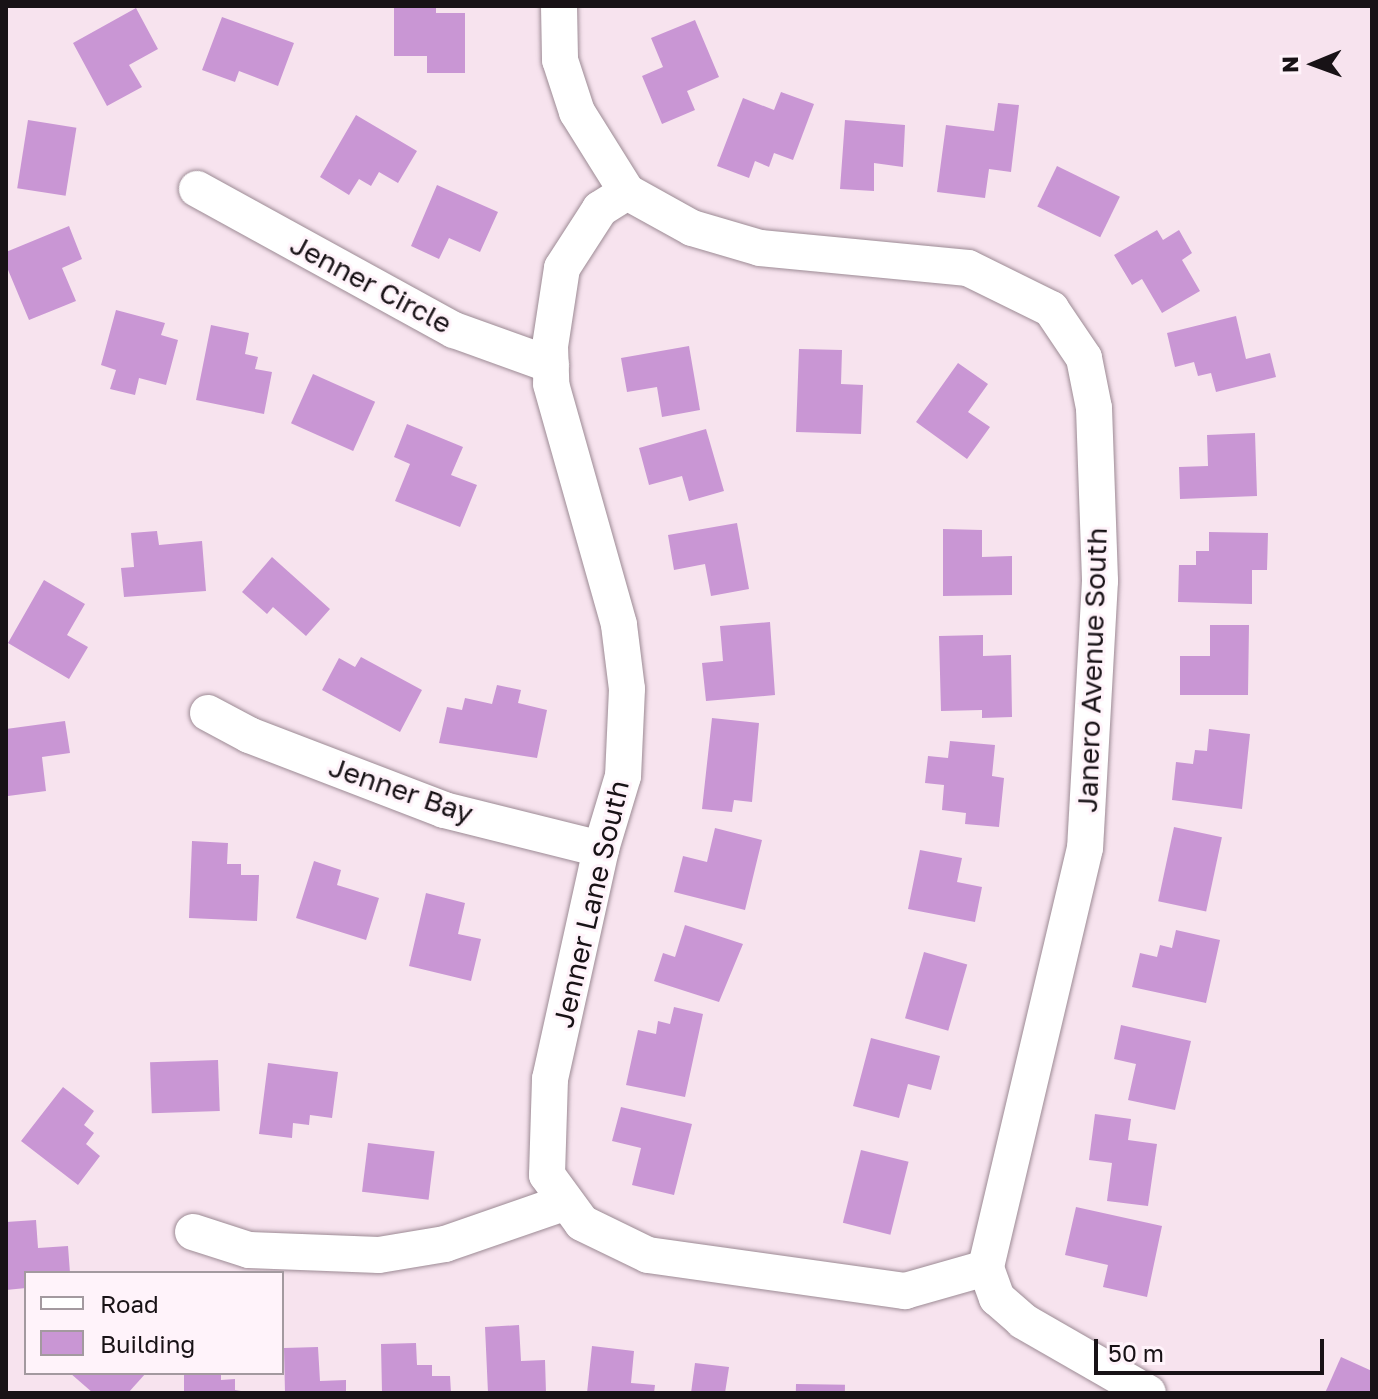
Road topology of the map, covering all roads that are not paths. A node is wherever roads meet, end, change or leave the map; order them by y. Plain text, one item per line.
1 (559, 6) edge
2 (197, 189) dead end
3 (627, 192) junction
4 (551, 365) junction
5 (208, 713) dead end
6 (601, 849) junction
7 (566, 1202) junction
8 (193, 1232) dead end
9 (986, 1268) junction
10 (1148, 1393) edge

1 - 3 street
2 - 4 street, Jenner Circle
3 - 4 street, Jenner Lane South
3 - 9 street, Janero Avenue South
4 - 6 street, Jenner Lane South
5 - 6 street, Jenner Bay
6 - 7 street, Jenner Lane South
7 - 8 street
7 - 9 street, Jenner Lane South
9 - 10 street

